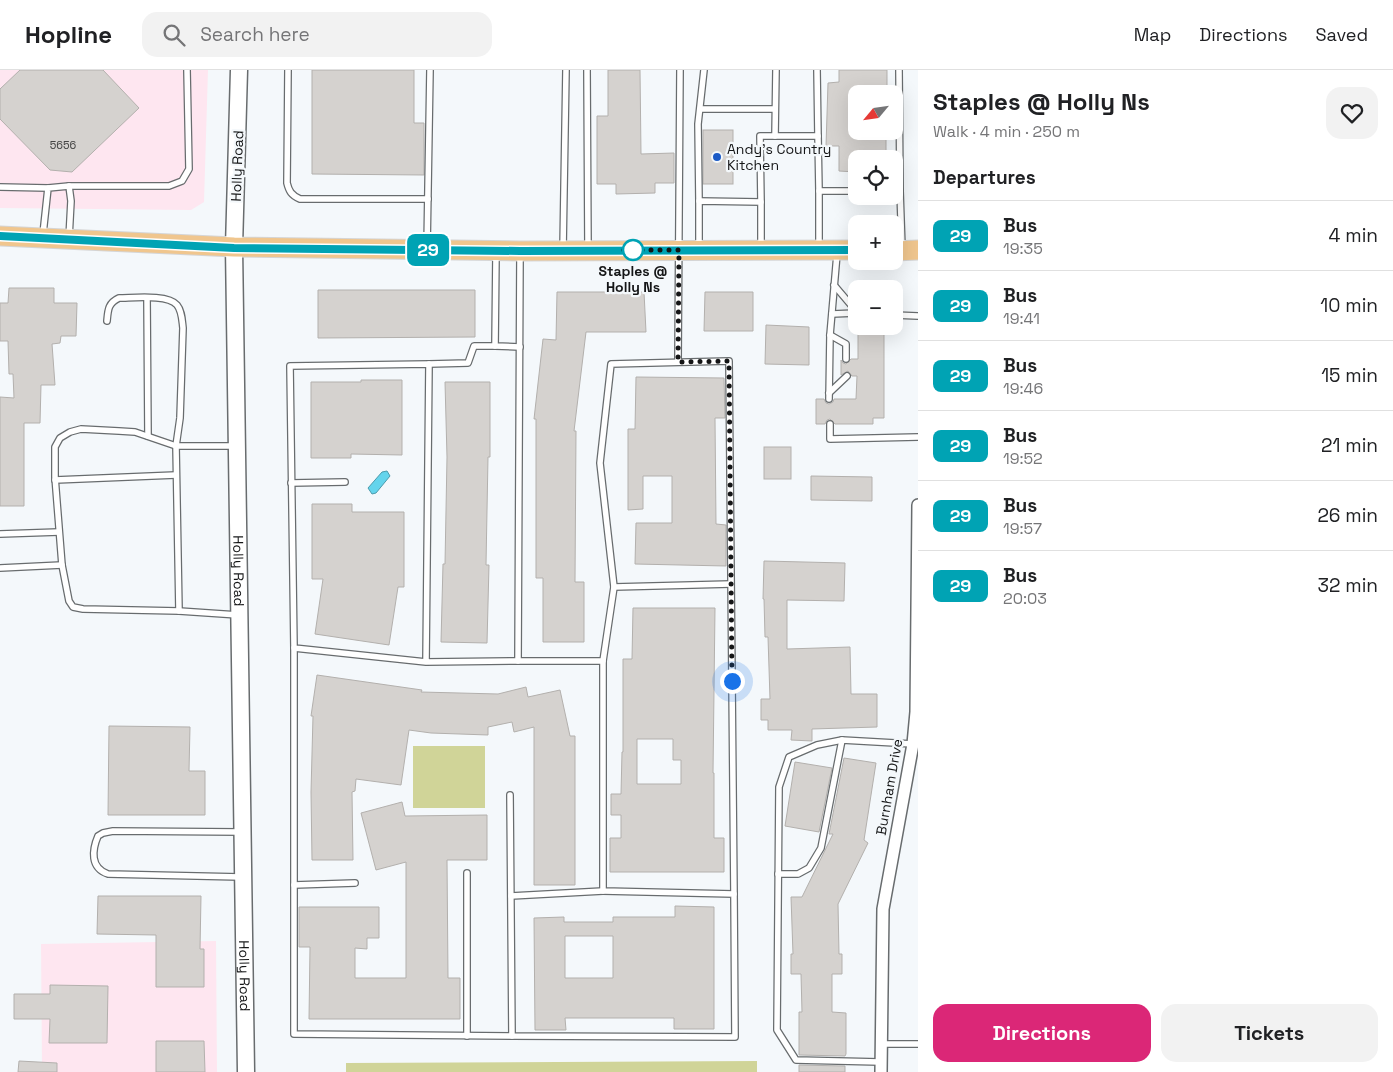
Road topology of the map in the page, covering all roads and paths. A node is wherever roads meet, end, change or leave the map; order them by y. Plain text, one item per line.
1 (187, 70) edge
2 (239, 70) edge
3 (288, 70) edge
4 (430, 70) edge
5 (566, 70) edge
6 (587, 70) edge
7 (680, 70) edge
8 (704, 70) edge
9 (776, 70) edge
10 (817, 70) edge
11 (899, 70) edge
12 (701, 109) junction
13 (775, 109) junction
14 (775, 136) junction
15 (818, 136) junction
16 (898, 150) edge
17 (68, 186) junction
18 (0, 187) edge
19 (48, 188) junction
20 (819, 191) junction
21 (848, 191) edge
22 (428, 199) junction
23 (699, 201) junction
24 (761, 202) junction
25 (899, 205) edge
26 (0, 236) edge
27 (42, 238) junction
28 (69, 240) junction
29 (234, 248) junction
30 (427, 250) junction
31 (588, 250) junction
32 (679, 250) junction
33 (699, 250) junction
34 (761, 250) junction
35 (828, 250) junction
36 (848, 250) edge
37 (496, 251) junction
38 (520, 251) junction
39 (563, 251) junction
40 (905, 251) edge
41 (834, 285) junction
42 (147, 298) junction
43 (848, 302) edge
44 (848, 313) edge
45 (832, 314) junction
46 (903, 315) edge
47 (918, 316) edge
48 (107, 321) dead end
49 (830, 335) junction
50 (494, 346) junction
51 (520, 347) junction
52 (846, 359) dead end
53 (678, 362) junction
54 (429, 364) junction
55 (847, 376) dead end
56 (107, 422) dead end
57 (830, 424) dead end
58 (107, 430) junction
59 (148, 436) junction
60 (918, 437) edge
61 (176, 446) junction
62 (237, 446) junction
63 (176, 475) junction
64 (55, 480) junction
65 (345, 482) dead end
66 (291, 483) junction
67 (918, 505) edge
68 (918, 522) edge
69 (59, 532) junction
70 (0, 534) edge
71 (62, 565) junction
72 (0, 568) edge
73 (731, 584) junction
74 (614, 587) junction
75 (179, 612) junction
76 (240, 615) junction
77 (294, 648) junction
78 (518, 661) junction
79 (604, 661) junction
80 (426, 662) junction
81 (915, 736) edge
82 (842, 740) junction
83 (510, 795) dead end
84 (243, 832) junction
85 (467, 873) dead end
86 (778, 874) junction
87 (243, 877) junction
88 (355, 883) dead end
89 (294, 885) junction
90 (603, 891) junction
91 (734, 894) junction
92 (511, 896) junction
93 (467, 1036) junction
94 (512, 1036) junction
95 (881, 1044) junction
96 (918, 1044) edge
97 (881, 1067) edge
98 (246, 1072) edge

1 - 17 lane
2 - 29 main road, Holly Road
3 - 22 lane
4 - 22 lane
5 - 39 lane
6 - 31 lane
7 - 32 lane
8 - 12 lane
9 - 13 lane
10 - 15 lane
11 - 16 lane
12 - 13 lane
12 - 23 lane
13 - 14 lane
14 - 15 lane
14 - 24 lane
15 - 20 lane
17 - 19 lane
17 - 28 lane
18 - 19 lane
19 - 27 lane
20 - 21 lane
20 - 35 lane
22 - 30 lane
23 - 24 lane
23 - 33 lane
24 - 34 lane
25 - 40 lane
26 - 27 main road
27 - 28 main road
28 - 29 main road
29 - 30 main road
29 - 62 main road, Holly Road
30 - 37 main road
31 - 32 main road
31 - 39 main road
32 - 33 main road
32 - 53 lane
33 - 34 main road
34 - 35 main road
35 - 36 main road
35 - 41 lane
37 - 38 main road
37 - 50 lane
38 - 39 main road
38 - 51 lane
41 - 43 lane
41 - 45 lane
42 - 48 lane
42 - 59 lane
42 - 61 lane
44 - 45 lane
45 - 49 lane
46 - 47 lane
49 - 52 lane
49 - 55 lane
50 - 51 lane
50 - 54 lane
51 - 78 lane
53 - 73 lane
53 - 74 lane
54 - 66 lane
54 - 80 lane
56 - 58 lane
57 - 60 lane
58 - 59 lane
58 - 64 lane
59 - 61 lane
61 - 62 lane
61 - 63 lane
62 - 76 main road, Holly Road
63 - 64 lane
63 - 75 lane
64 - 69 lane
65 - 66 lane
66 - 77 lane
67 - 68 street, Burnham Drive
68 - 81 street, Burnham Drive
69 - 70 lane
69 - 71 lane
71 - 72 lane
71 - 75 lane
73 - 74 lane
73 - 91 lane
74 - 79 lane
75 - 76 lane
76 - 84 main road, Holly Road
77 - 80 lane
77 - 89 lane
78 - 79 lane
78 - 80 lane
79 - 90 lane
81 - 82 lane
81 - 95 street, Burnham Drive
82 - 86 lane
82 - 86 lane
83 - 92 lane
84 - 87 main road, Holly Road
84 - 87 lane
85 - 93 lane
86 - 97 lane
87 - 98 main road, Holly Road
88 - 89 lane
89 - 93 lane
90 - 91 lane
90 - 92 lane
91 - 94 lane
92 - 94 lane
93 - 94 lane
95 - 96 lane
95 - 97 street, Burnham Drive

